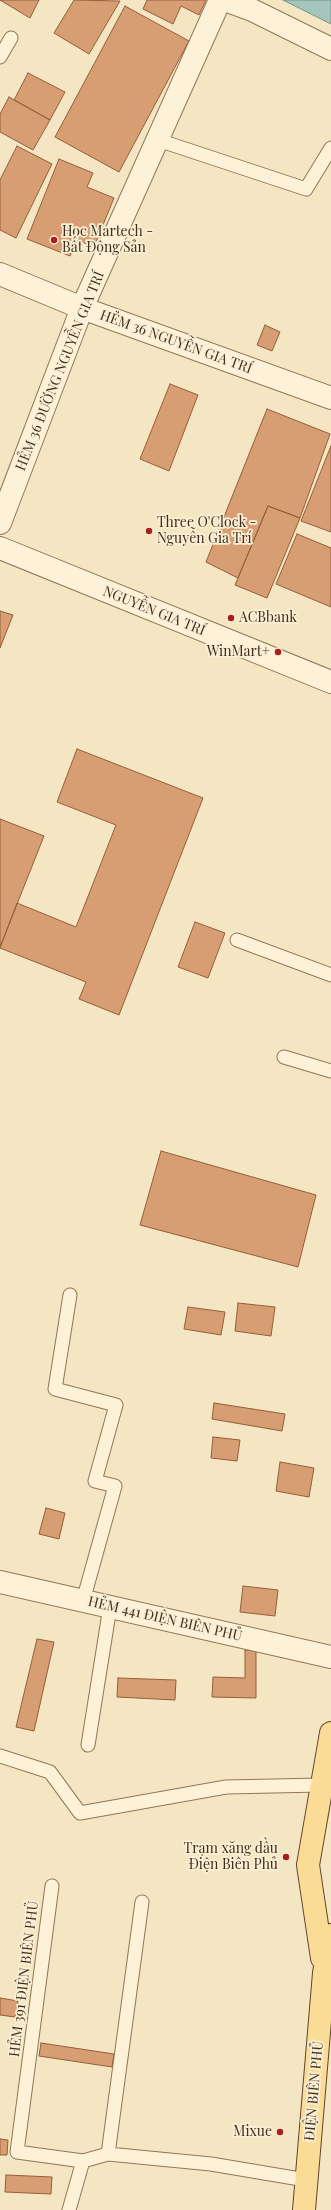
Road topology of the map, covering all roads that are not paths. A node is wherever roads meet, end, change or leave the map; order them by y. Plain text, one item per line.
1 (220, 0) edge
2 (225, 0) edge
3 (10, 38) dead end
4 (331, 49) edge
5 (0, 57) edge
6 (158, 140) junction
7 (331, 148) edge
8 (0, 274) edge
9 (82, 308) junction
10 (331, 398) edge
11 (0, 523) edge
12 (0, 548) edge
13 (331, 682) edge
14 (237, 940) dead end
15 (331, 975) edge
16 (284, 1057) dead end
17 (331, 1071) edge
18 (70, 1295) dead end
19 (0, 1582) edge
20 (83, 1601) junction
21 (110, 1607) junction
22 (331, 1656) edge
23 (331, 1733) edge
24 (88, 1745) dead end
25 (0, 1756) edge
26 (321, 1785) junction
27 (52, 1886) dead end
28 (142, 1902) dead end
29 (331, 1935) edge
30 (324, 1973) junction
31 (319, 2033) junction
32 (331, 2062) edge
33 (108, 2154) junction
34 (83, 2161) junction
35 (306, 2180) junction
36 (69, 2210) edge
37 (304, 2210) edge

1 - 6 street, HẺM 36 ĐƯỜNG NGUYỄN GIA TRÍ
2 - 4 street
3 - 5 lane
6 - 7 lane
6 - 9 street, HẺM 36 ĐƯỜNG NGUYỄN GIA TRÍ
8 - 9 street, HẺM 36 NGUYỄN GIA TRÍ
9 - 10 street, HẺM 36 NGUYỄN GIA TRÍ
9 - 11 street, HẺM 36 ĐƯỜNG NGUYỄN GIA TRÍ
12 - 13 street, NGUYỄN GIA TRÍ
14 - 15 lane
16 - 17 lane
18 - 20 lane
19 - 20 street, HẺM 441 ĐIỆN BIÊN PHỦ
20 - 21 street, HẺM 441 ĐIỆN BIÊN PHỦ
21 - 22 street, HẺM 441 ĐIỆN BIÊN PHỦ
21 - 24 lane
23 - 26 main road, ĐIỆN BIÊN PHỦ
25 - 26 lane
26 - 30 main road, ĐIỆN BIÊN PHỦ
27 - 34 lane, HẺM 391 ĐIỆN BIÊN PHỦ
28 - 33 lane
29 - 30 main road, ĐIỆN BIÊN PHỦ
30 - 31 main road, ĐIỆN BIÊN PHỦ
31 - 32 main road
31 - 35 main road, ĐIỆN BIÊN PHỦ
33 - 34 lane, HẺM 391 ĐIỆN BIÊN PHỦ
33 - 35 lane, HẺM 391 ĐIỆN BIÊN PHỦ
34 - 36 lane
35 - 37 main road, ĐIỆN BIÊN PHỦ

